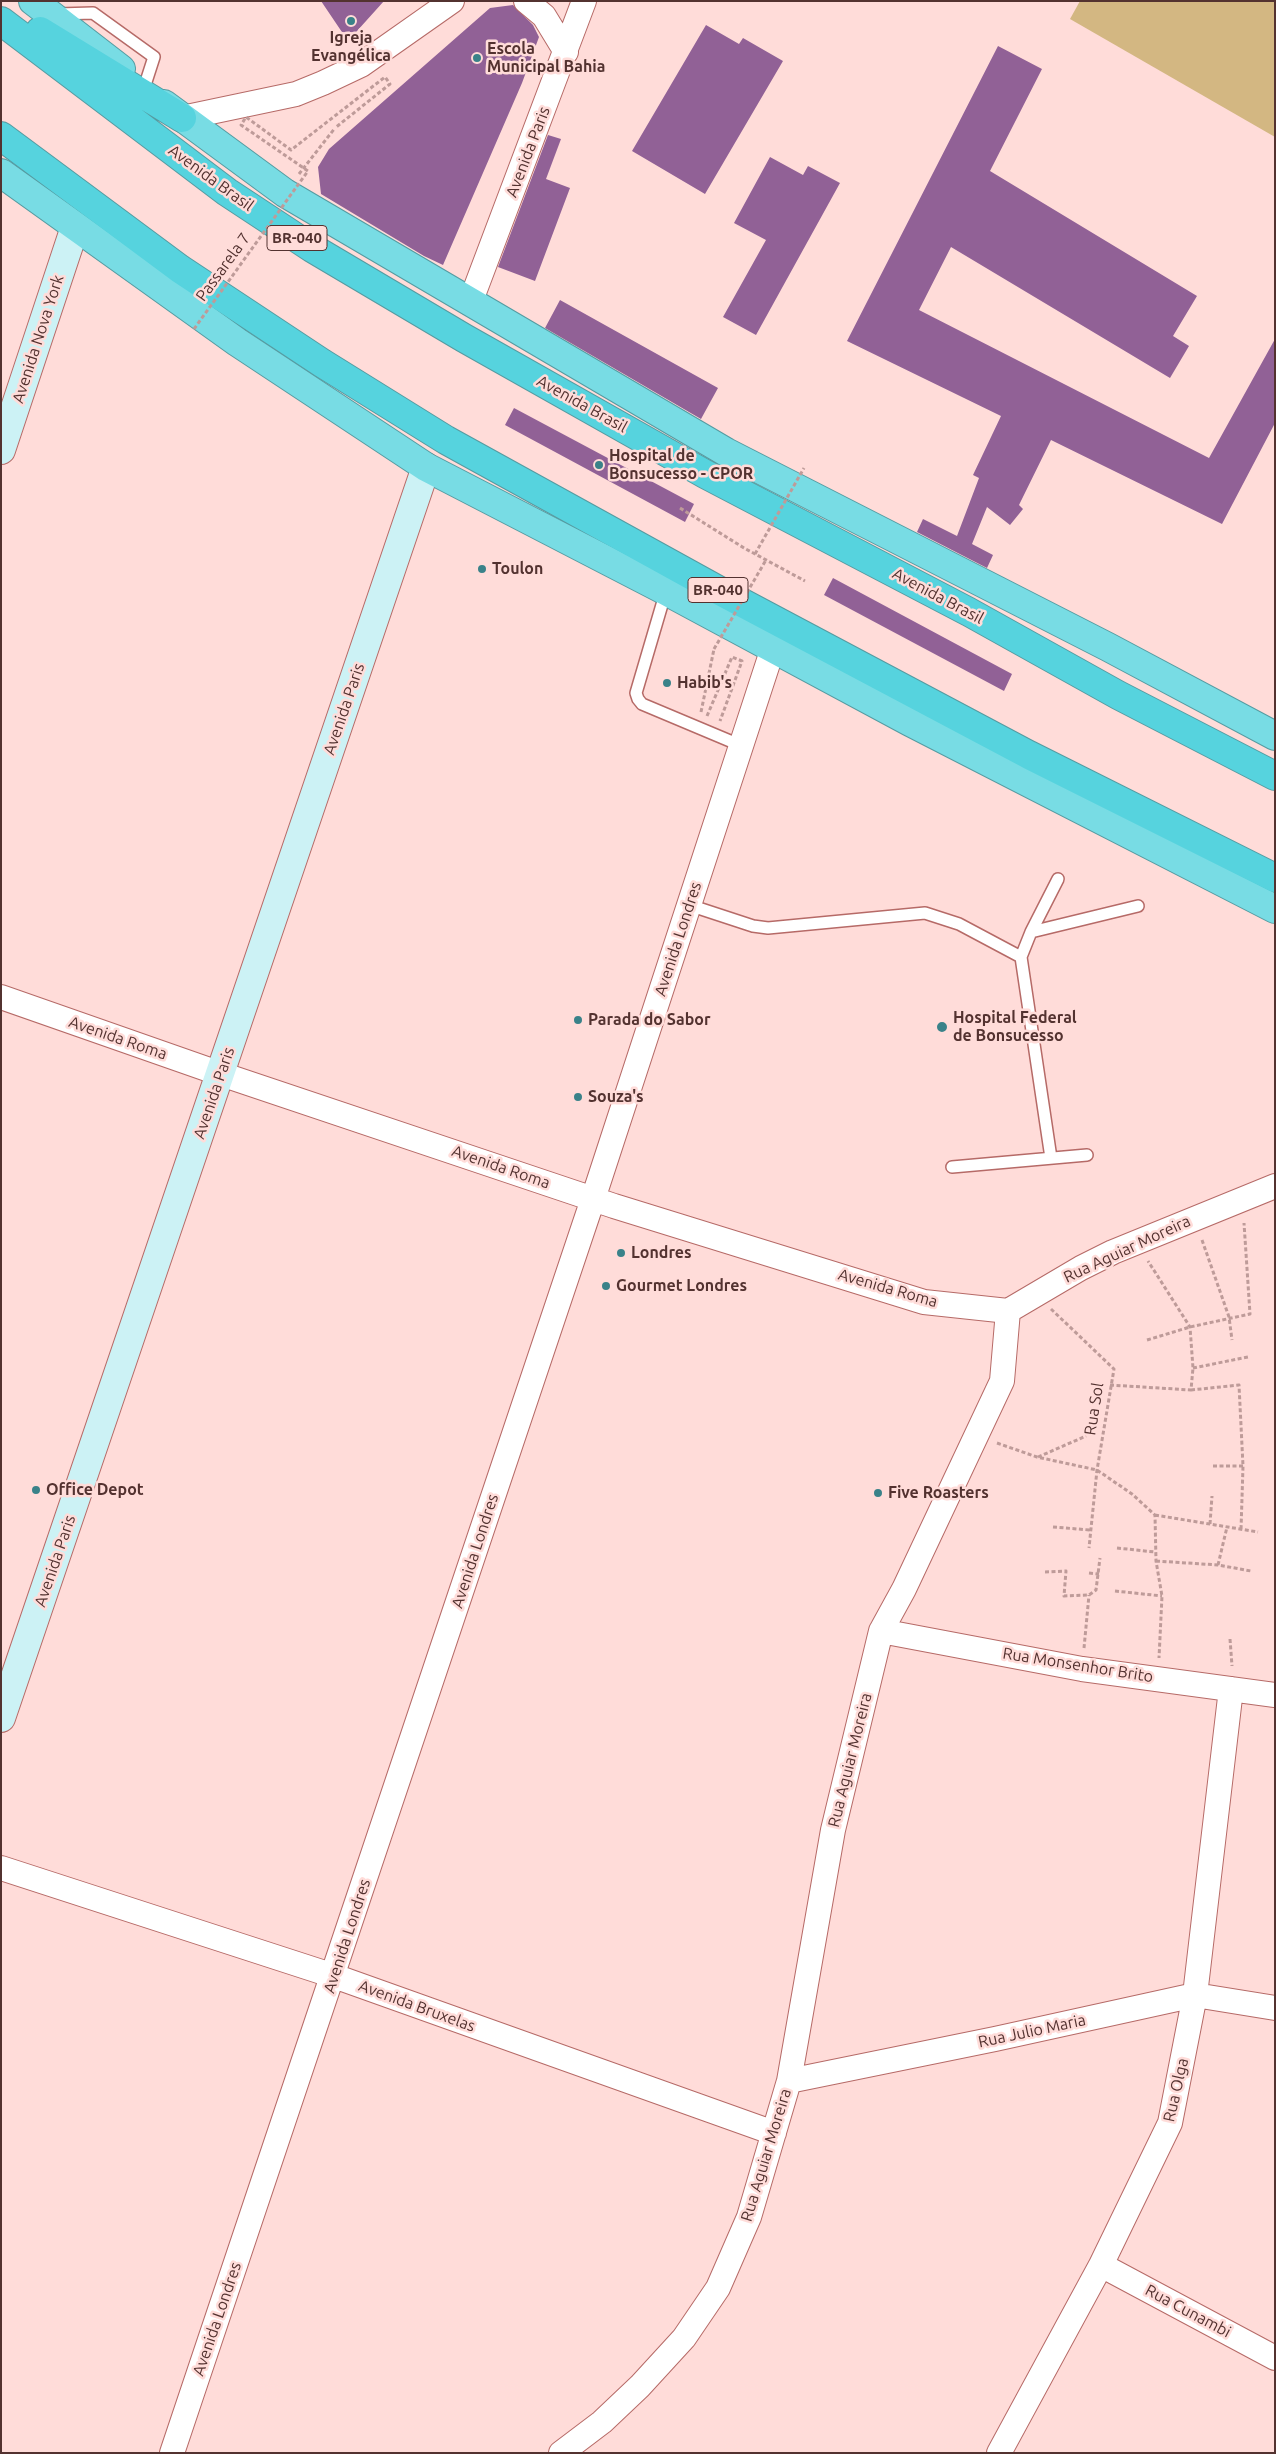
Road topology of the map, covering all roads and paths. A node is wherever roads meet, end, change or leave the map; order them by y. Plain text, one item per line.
1 (452, 1) edge
2 (526, 1) edge
3 (584, 1) edge
4 (1, 7) edge
5 (45, 7) edge
6 (1, 21) edge
7 (566, 52) junction
8 (182, 118) junction
9 (1, 136) edge
10 (1, 173) edge
11 (285, 193) junction
12 (75, 227) junction
13 (470, 303) junction
14 (194, 329) dead end
15 (1, 450) edge
16 (426, 467) junction
17 (804, 468) dead end
18 (680, 508) dead end
19 (755, 554) junction
20 (766, 560) junction
21 (805, 581) dead end
22 (666, 591) junction
23 (773, 648) junction
24 (1275, 736) edge
25 (744, 739) junction
26 (1275, 776) edge
27 (1275, 878) edge
28 (1058, 879) dead end
29 (689, 905) junction
30 (1138, 906) dead end
31 (1275, 909) edge
32 (1031, 932) junction
33 (1021, 956) junction
34 (1, 997) edge
35 (221, 1074) junction
36 (1087, 1155) dead end
37 (1051, 1158) junction
38 (952, 1167) dead end
39 (1275, 1186) edge
40 (1242, 1198) junction
41 (593, 1199) junction
42 (1194, 1218) junction
43 (1137, 1242) junction
44 (1036, 1294) junction
45 (1008, 1311) junction
46 (1229, 1317) junction
47 (1190, 1327) junction
48 (1147, 1340) dead end
49 (1232, 1340) dead end
50 (1248, 1356) dead end
51 (1193, 1368) junction
52 (1110, 1385) junction
53 (1190, 1390) junction
54 (1086, 1436) dead end
55 (977, 1437) junction
56 (1037, 1457) junction
57 (1213, 1466) dead end
58 (1243, 1466) junction
59 (1097, 1470) junction
60 (1212, 1496) dead end
61 (1154, 1515) junction
62 (1210, 1524) junction
63 (1054, 1527) dead end
64 (1227, 1527) junction
65 (1090, 1530) junction
66 (1241, 1530) junction
67 (1258, 1532) dead end
68 (1088, 1548) dead end
69 (1117, 1548) dead end
70 (1155, 1552) junction
71 (1100, 1558) dead end
72 (1156, 1561) junction
73 (1218, 1565) junction
74 (1251, 1571) dead end
75 (1045, 1572) dead end
76 (1089, 1573) dead end
77 (1099, 1574) junction
78 (1115, 1591) dead end
79 (1089, 1595) junction
80 (1162, 1596) junction
81 (881, 1631) junction
82 (1230, 1639) dead end
83 (1082, 1669) junction
84 (1158, 1678) junction
85 (1231, 1679) junction
86 (1275, 1695) edge
87 (1, 1718) edge
88 (1, 1868) edge
89 (334, 1976) junction
90 (1195, 1995) junction
91 (1275, 2008) edge
92 (789, 2081) junction
93 (774, 2133) junction
94 (1101, 2265) junction
95 (1275, 2358) edge
96 (172, 2453) edge
97 (561, 2453) edge
98 (999, 2453) edge

1 - 8 street
2 - 7 street
3 - 7 street, Avenida Paris
4 - 8 highway
5 - 8 highway, Avenida Brasil
6 - 26 highway, Avenida Brasil / BR-040
7 - 13 street, Avenida Paris
8 - 11 highway, Avenida Brasil
9 - 27 highway, BR-040
10 - 12 highway
11 - 13 highway, Avenida Brasil
11 - 14 path, Passarela 7, bridge
12 - 15 main road, Avenida Nova York
12 - 16 highway
13 - 24 highway, Avenida Brasil
16 - 22 highway
16 - 35 main road, Avenida Paris
17 - 19 path, bridge
18 - 19 path
19 - 20 path, bridge
20 - 21 path
20 - 25 path, bridge
22 - 23 highway
22 - 25 lane
23 - 25 street, Avenida Londres
23 - 31 highway
25 - 29 street, Avenida Londres
28 - 32 lane
29 - 33 lane
29 - 41 street, Avenida Londres
30 - 32 lane
32 - 33 lane
33 - 37 lane
34 - 35 street, Avenida Roma
35 - 41 street, Avenida Roma
35 - 87 main road, Avenida Paris
36 - 37 lane
37 - 38 lane
39 - 40 street, Rua Aguiar Moreira
40 - 42 street, Rua Aguiar Moreira
40 - 46 path
41 - 45 street, Avenida Roma
41 - 89 street, Avenida Londres
42 - 43 street, Rua Aguiar Moreira
42 - 46 path
43 - 44 street, Rua Aguiar Moreira
43 - 47 path
44 - 45 street, Rua Aguiar Moreira
44 - 52 path, Rua Sol
45 - 55 street, Rua Aguiar Moreira
46 - 47 path
46 - 49 path
47 - 48 path
47 - 51 path
50 - 51 path
51 - 53 path
52 - 53 path
52 - 59 path, Rua Sol
53 - 58 path
54 - 56 path
55 - 56 path
55 - 81 street, Rua Aguiar Moreira
56 - 59 path
57 - 58 path
58 - 66 path
59 - 61 path
59 - 65 path, Rua Sol
60 - 62 path
61 - 62 path
61 - 70 path
62 - 64 path
63 - 65 path
64 - 66 path
64 - 73 path
65 - 68 path, Rua Sol
66 - 67 path
69 - 70 path
70 - 72 path
71 - 77 path
72 - 73 path
72 - 80 path
73 - 74 path
75 - 79 path
76 - 77 path
77 - 79 path
78 - 80 path
79 - 83 path
80 - 84 path
81 - 83 street, Rua Monsenhor Brito
81 - 92 street, Rua Aguiar Moreira
82 - 85 path
83 - 84 street, Rua Monsenhor Brito
84 - 85 street, Rua Monsenhor Brito
85 - 86 street, Rua Monsenhor Brito
85 - 90 street, Rua Olga
88 - 89 street, Avenida Bruxelas
89 - 93 street, Avenida Bruxelas
89 - 96 street, Avenida Londres
90 - 91 street, Rua Julio Maria
90 - 92 street, Rua Julio Maria
90 - 94 street, Rua Olga
92 - 93 street, Rua Aguiar Moreira
93 - 97 street, Rua Aguiar Moreira
94 - 95 street, Rua Cunambi
94 - 98 street, Rua Olga

